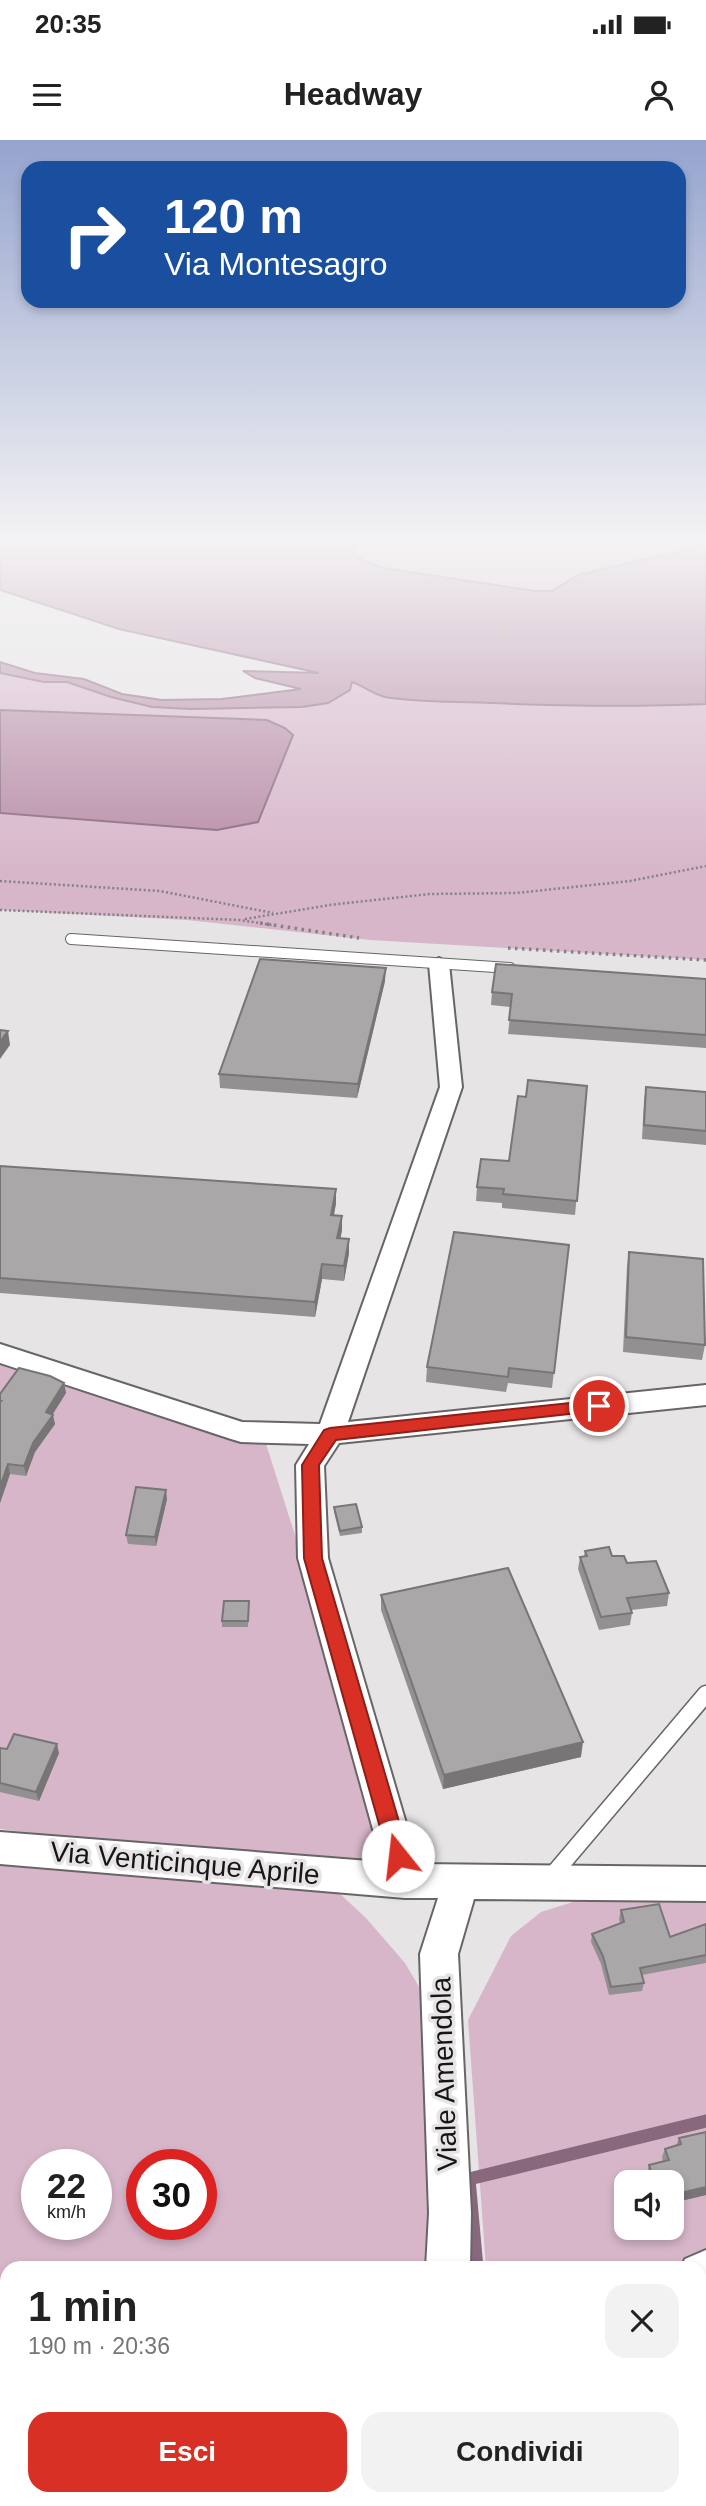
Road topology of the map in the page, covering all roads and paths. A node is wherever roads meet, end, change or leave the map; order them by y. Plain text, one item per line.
1 (706, 866) edge
2 (0, 881) edge
3 (0, 910) edge
4 (276, 913) junction
5 (240, 920) junction
6 (71, 939) dead end
7 (370, 940) dead end
8 (495, 947) dead end
9 (706, 960) edge
10 (439, 964) junction
11 (519, 968) edge
12 (0, 1353) edge
13 (706, 1395) edge
14 (330, 1434) junction
15 (706, 1695) edge
16 (0, 1848) edge
17 (405, 1881) junction
18 (461, 1882) junction
19 (545, 1884) junction
20 (706, 1884) edge
21 (448, 2261) edge

1 - 4 path
2 - 4 path
3 - 5 path
4 - 5 path
5 - 7 path
6 - 10 lane
8 - 9 path
10 - 11 lane
10 - 14 street
12 - 14 street
13 - 14 street
14 - 17 street
15 - 19 lane
16 - 17 street, Via Venticinque Aprile
17 - 18 street, Via Venticinque Aprile
18 - 19 street, Via Venticinque Aprile
18 - 21 street, Viale Amendola
19 - 20 street, Via Venticinque Aprile

